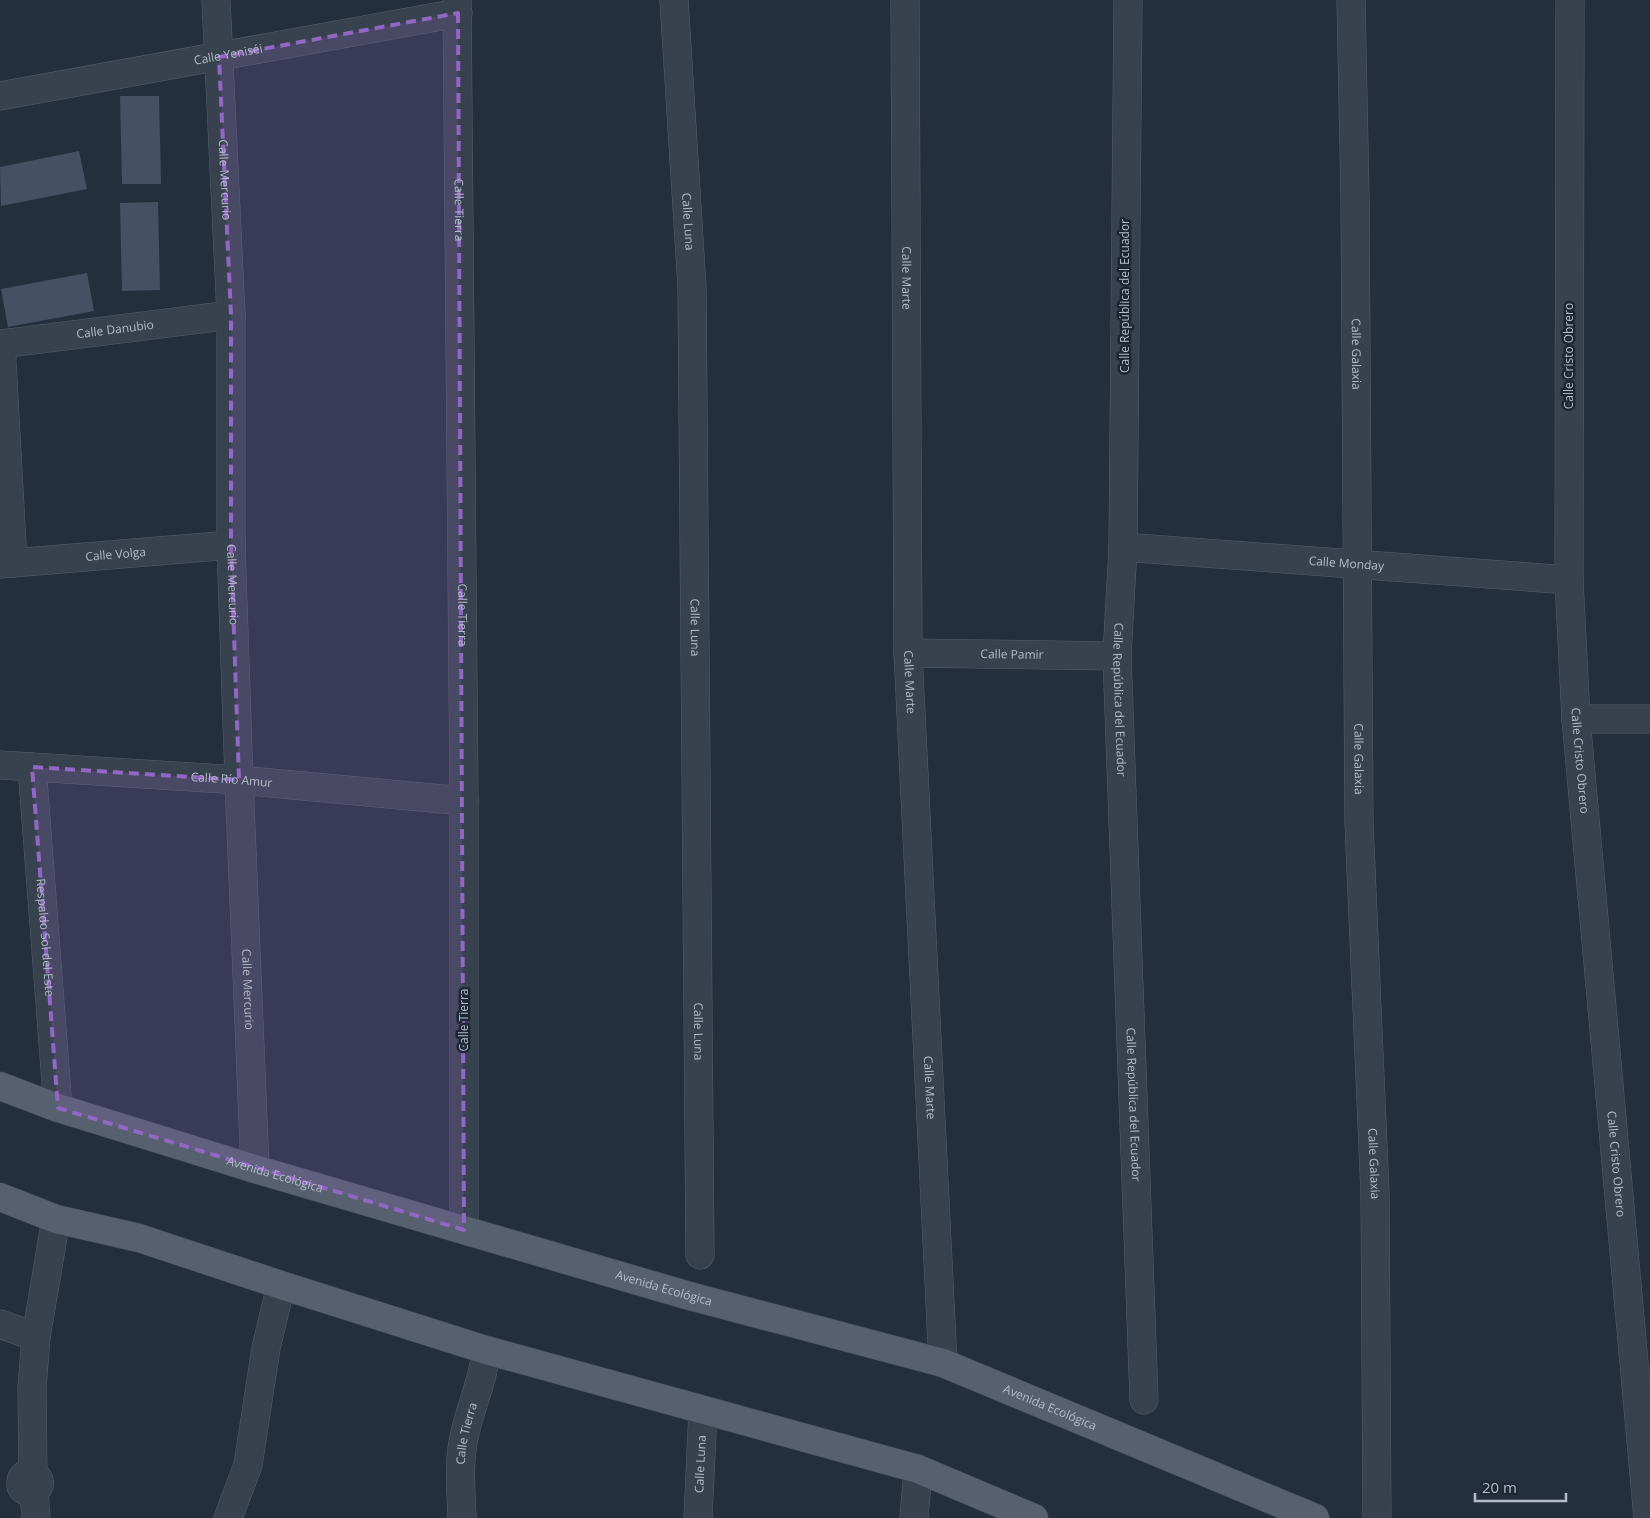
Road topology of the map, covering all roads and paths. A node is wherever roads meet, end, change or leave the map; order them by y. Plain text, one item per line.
1 (216, 0) edge
2 (674, 0) edge
3 (905, 0) edge
4 (1128, 0) edge
5 (1351, 0) edge
6 (1570, 0) edge
7 (457, 6) edge
8 (219, 57) junction
9 (0, 96) edge
10 (231, 315) junction
11 (1, 344) edge
12 (231, 545) junction
13 (1123, 547) junction
14 (7, 564) edge
15 (1357, 565) junction
16 (1568, 580) junction
17 (908, 653) junction
18 (1116, 656) junction
19 (1576, 719) junction
20 (1650, 720) edge
21 (0, 766) edge
22 (32, 767) junction
23 (238, 780) junction
24 (464, 801) junction
25 (0, 1086) edge
26 (58, 1108) junction
27 (254, 1169) junction
28 (0, 1197) edge
29 (56, 1219) junction
30 (464, 1230) junction
31 (700, 1255) dead end
32 (281, 1285) junction
33 (0, 1324) edge
34 (36, 1337) junction
35 (486, 1350) junction
36 (943, 1363) junction
37 (1144, 1400) dead end
38 (703, 1410) junction
39 (918, 1469) junction
40 (25, 1490) edge
41 (228, 1518) edge
42 (462, 1518) edge
43 (698, 1518) edge
44 (914, 1518) edge
45 (1034, 1518) edge
46 (1315, 1518) edge
47 (1377, 1518) edge
48 (1648, 1518) edge

1 - 8 street, Calle Mercurio
2 - 31 street, Calle Luna
3 - 17 street, Calle Marte
4 - 13 street, Calle República del Ecuador
5 - 15 street, Calle Galaxia
6 - 16 street, Calle Cristo Obrero
7 - 8 street, Calle Yeniséi
7 - 24 street, Calle Tierra
8 - 9 street, Calle Yeniséi
8 - 10 street, Calle Mercurio
10 - 11 street, Calle Danubio
10 - 12 street, Calle Mercurio
11 - 14 street
12 - 14 street, Calle Volga
12 - 23 street, Calle Mercurio
13 - 15 street, Calle Monday
13 - 18 street, Calle República del Ecuador
15 - 16 street, Calle Monday
15 - 47 street, Calle Galaxia
16 - 19 street, Calle Cristo Obrero
17 - 18 street, Calle Pamir
17 - 36 street, Calle Marte
18 - 37 street, Calle República del Ecuador
19 - 20 street
19 - 48 street, Calle Cristo Obrero
21 - 22 street, Calle Río Amur
22 - 23 street, Calle Río Amur
22 - 26 street, Respaldo Sol del Este
23 - 24 street, Calle Río Amur
23 - 27 street, Calle Mercurio
24 - 30 street, Calle Tierra
25 - 26 main road, Avenida Ecológica
26 - 27 main road, Avenida Ecológica
27 - 30 main road, Avenida Ecológica
28 - 29 main road
29 - 32 main road
29 - 34 street
30 - 36 main road, Avenida Ecológica
32 - 35 main road
32 - 41 street
33 - 34 street
34 - 40 street
35 - 38 main road
35 - 42 street, Calle Tierra
36 - 46 main road, Avenida Ecológica
38 - 39 main road
38 - 43 street, Calle Luna
39 - 44 street
39 - 45 main road

